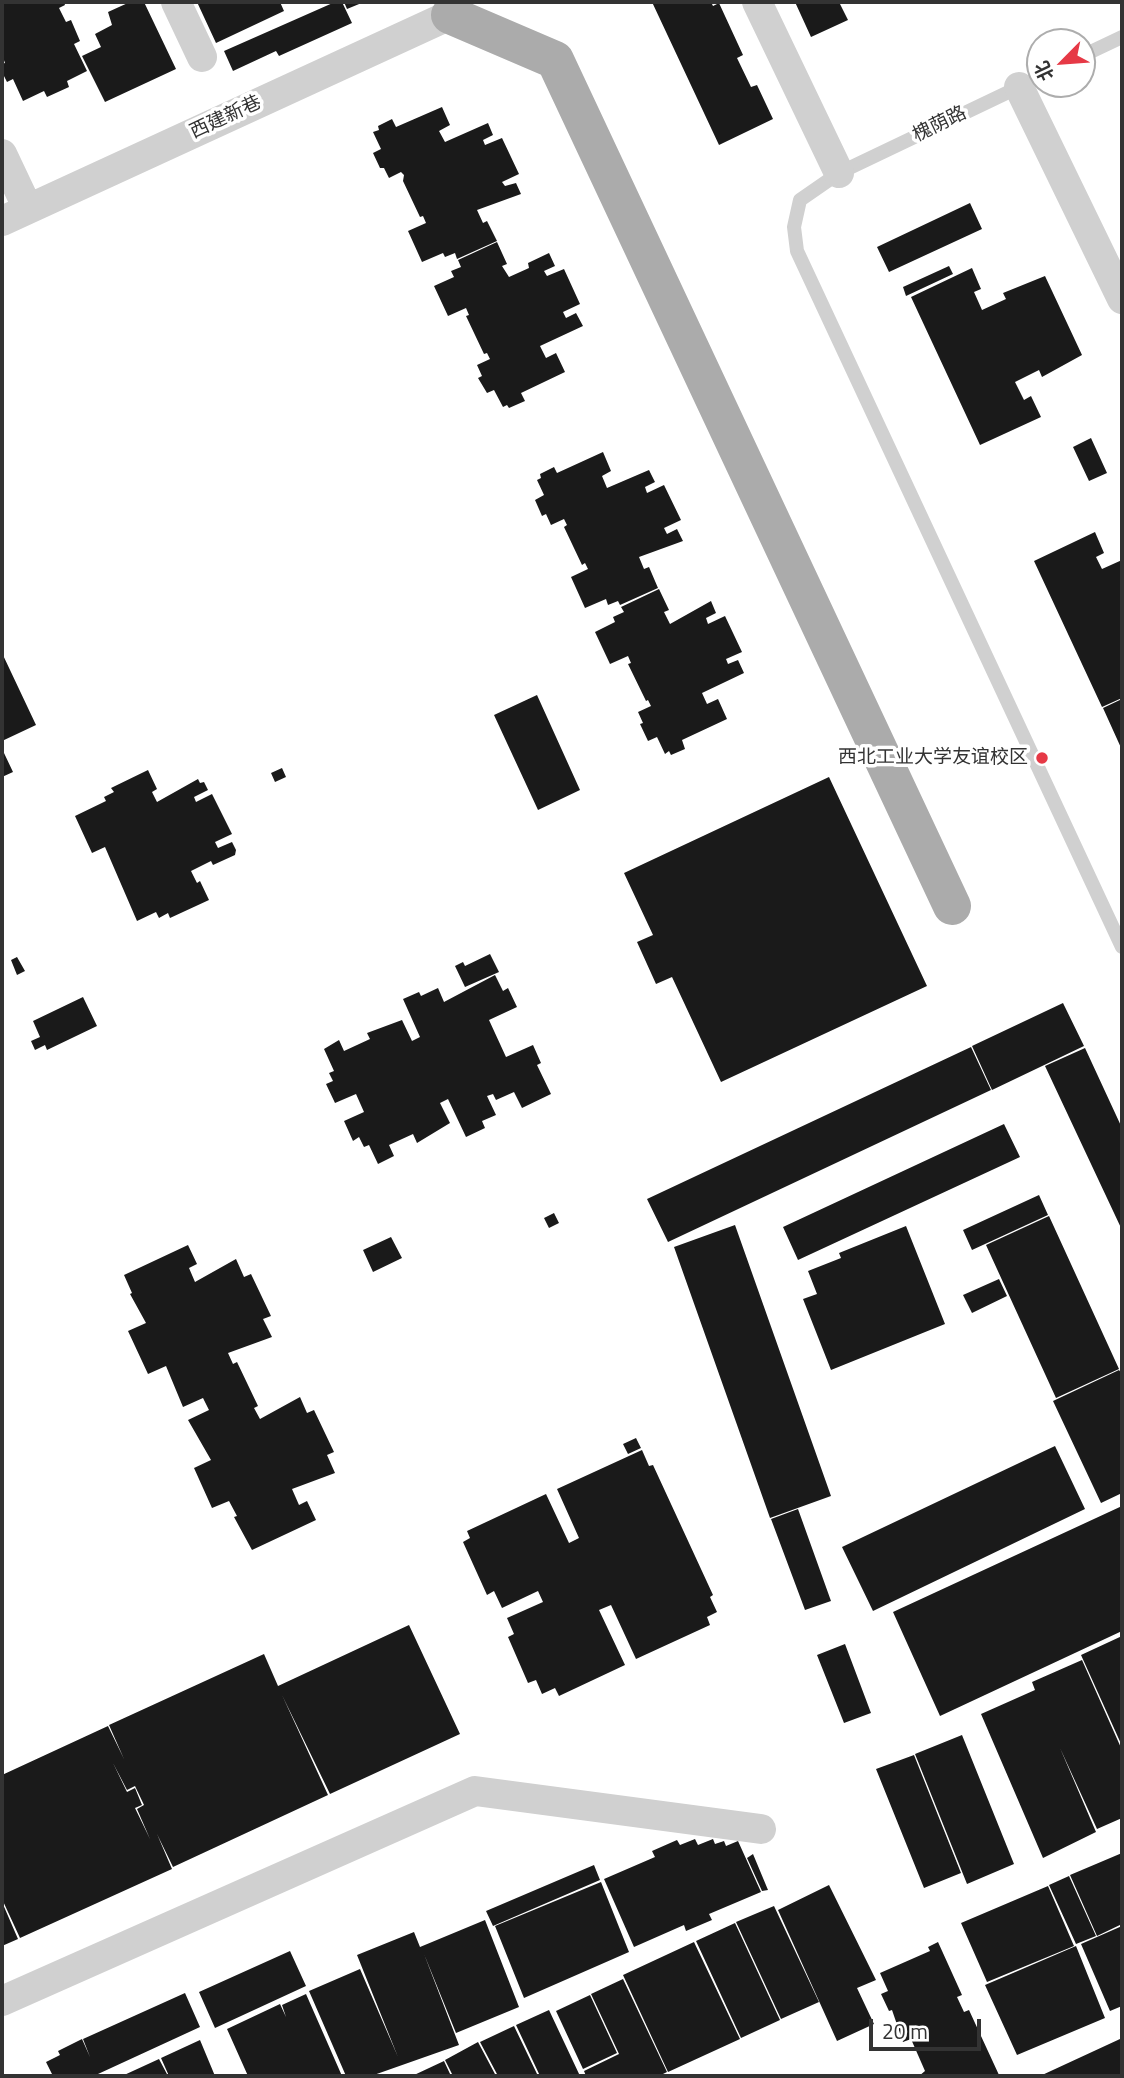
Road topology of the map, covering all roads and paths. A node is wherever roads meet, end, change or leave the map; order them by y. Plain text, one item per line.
1 (176, 2) edge
2 (757, 2) edge
3 (450, 15) joint
4 (1122, 37) edge
5 (1096, 50) edge
6 (202, 57) dead end
7 (1026, 83) edge
8 (1036, 98) edge
9 (2, 153) edge
10 (839, 173) junction
11 (15, 215) edge
12 (1122, 299) edge
13 (952, 906) dead end
14 (1122, 947) edge
15 (761, 1829) dead end
16 (2, 2001) edge

1 - 6 street
2 - 10 street
3 - 11 street, 西建新巷
3 - 13 main road
4 - 5 lane
7 - 10 lane, 槐荫路
8 - 12 street
9 - 11 street
10 - 14 lane, 槐荫路
15 - 16 street

